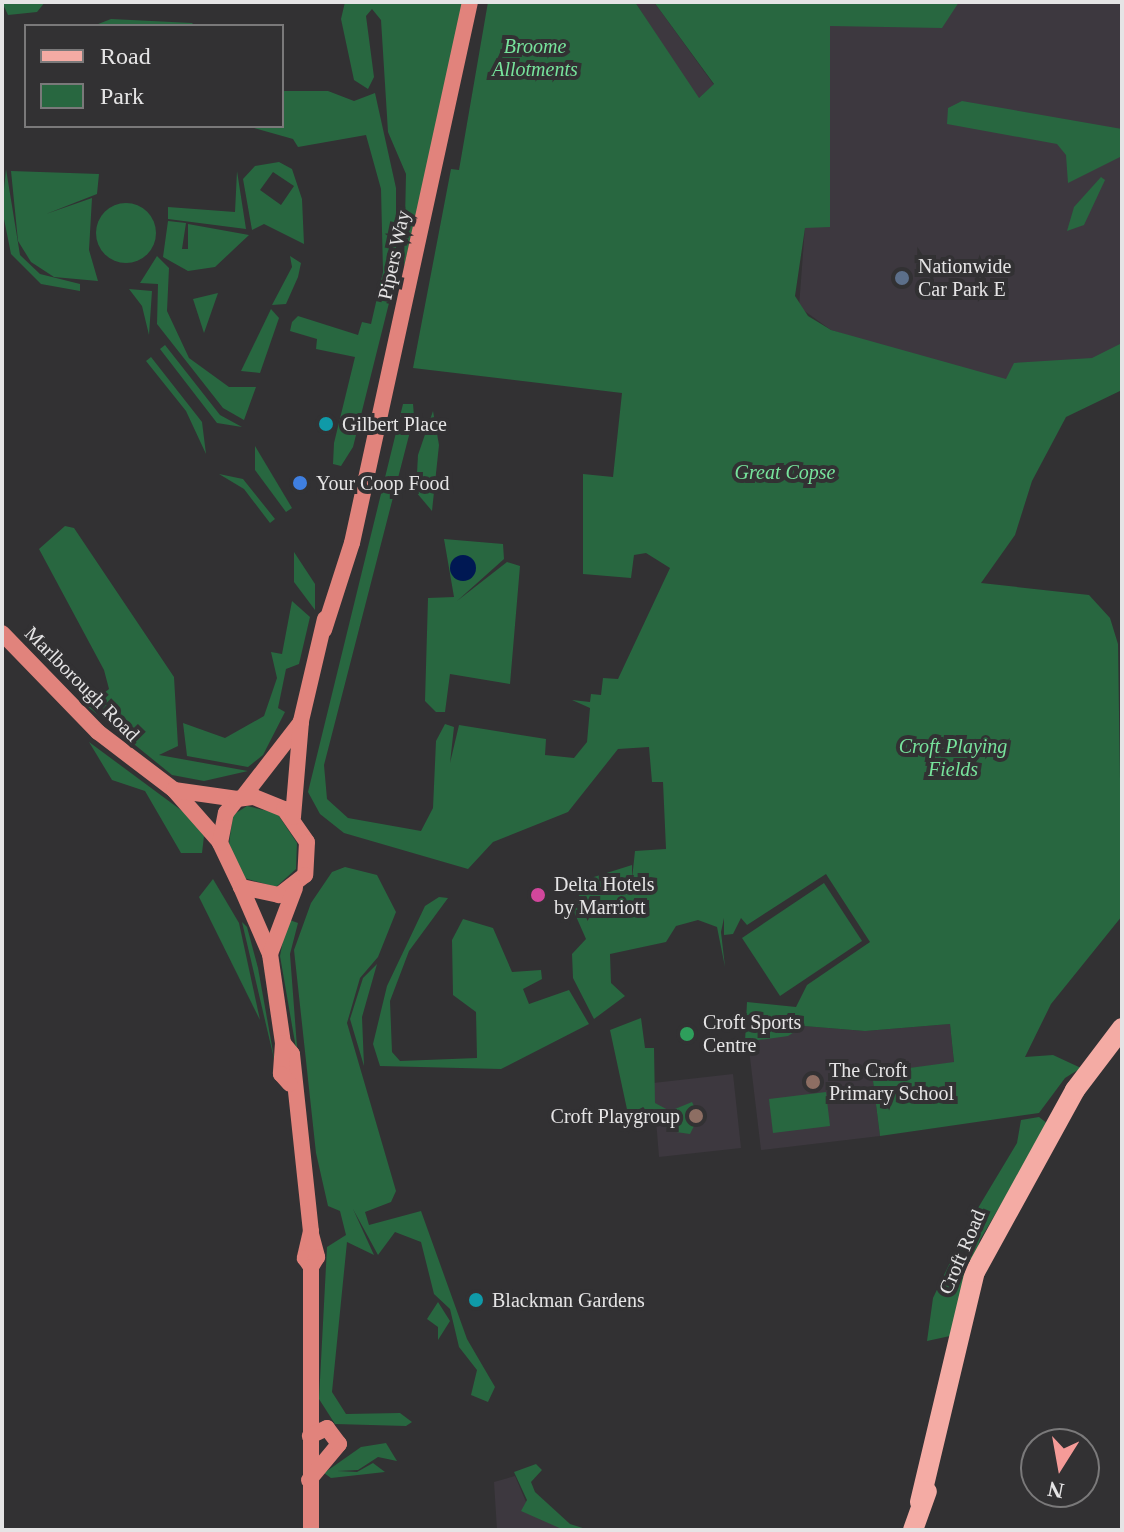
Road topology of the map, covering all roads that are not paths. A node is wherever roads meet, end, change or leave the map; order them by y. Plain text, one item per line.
1 (470, 2) edge
2 (2, 633) edge
3 (301, 721) junction
4 (174, 790) junction
5 (240, 798) junction
6 (293, 817) junction
7 (219, 841) junction
8 (241, 887) junction
9 (295, 888) junction
10 (270, 954) junction
11 (1122, 1028) edge
12 (312, 1401) junction
13 (331, 1429) junction
14 (311, 1443) junction
15 (329, 1456) junction
16 (309, 1482) junction
17 (311, 1530) edge
18 (913, 1530) edge

1 - 3 main road, Pipers Way
2 - 4 main road, Marlborough Road
3 - 5 main road, Pipers Way
3 - 6 main road, Pipers Way
4 - 5 main road, Marlborough Road
4 - 7 main road, Marlborough Road
5 - 6 main road
5 - 7 main road
6 - 9 main road
7 - 8 main road
8 - 9 main road
8 - 10 main road
9 - 10 main road
10 - 12 main road
11 - 18 main road, Croft Road
12 - 13 main road
12 - 14 main road
13 - 14 main road
13 - 15 main road
14 - 15 main road
14 - 16 main road
15 - 16 main road
16 - 17 main road

